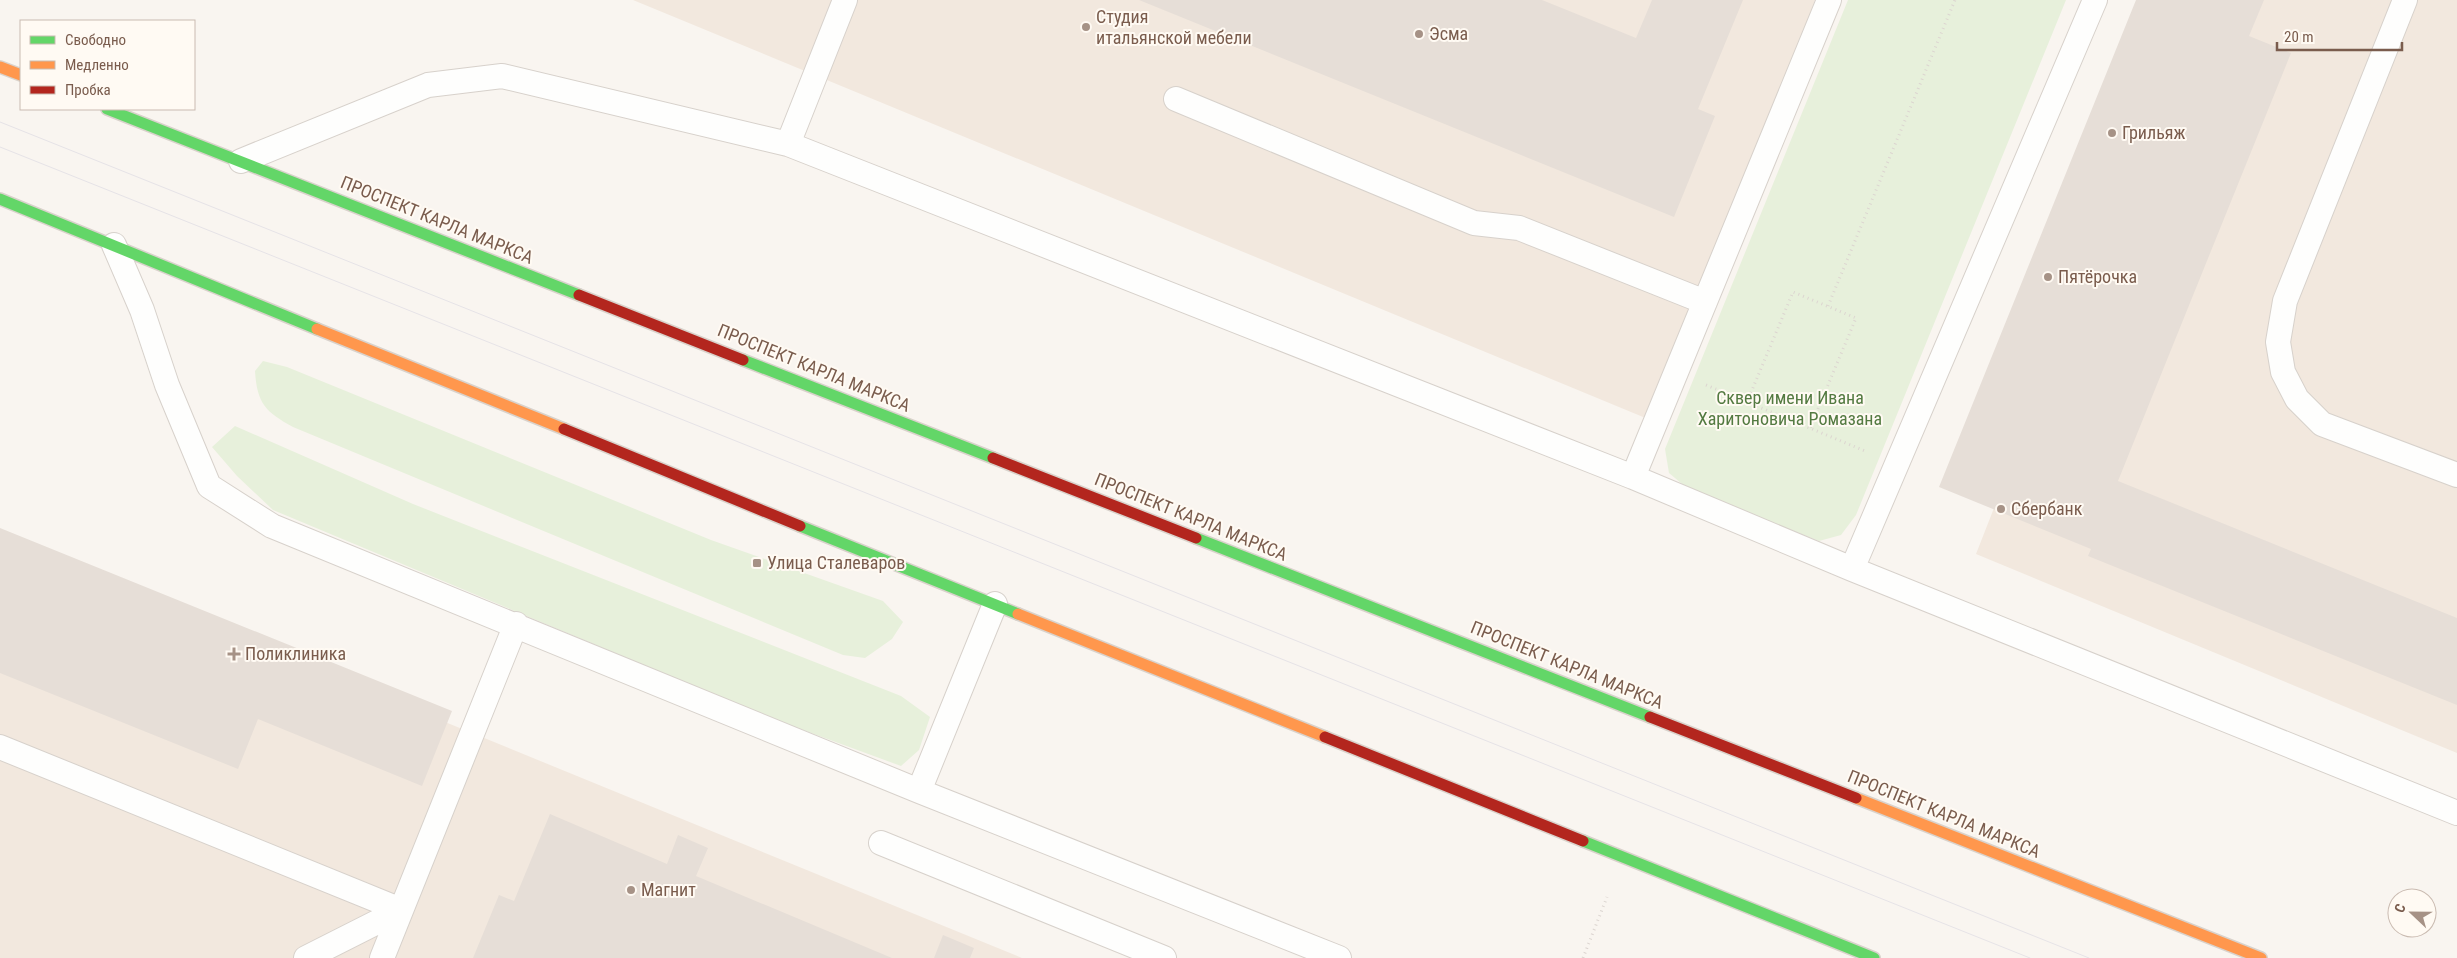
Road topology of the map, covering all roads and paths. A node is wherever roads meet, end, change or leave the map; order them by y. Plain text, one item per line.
1 (845, 0) edge
2 (1829, 0) edge
3 (1955, 0) edge
4 (2095, 0) edge
5 (2399, 2) edge
6 (0, 67) edge
7 (20, 75) edge
8 (1176, 99) dead end
9 (110, 110) edge
10 (788, 144) junction
11 (241, 161) junction
12 (0, 199) edge
13 (114, 245) junction
14 (1705, 302) junction
15 (1828, 306) junction
16 (1676, 373) junction
17 (1747, 402) junction
18 (1810, 428) junction
19 (1898, 465) junction
20 (2457, 475) edge
21 (1633, 477) junction
22 (1852, 569) junction
23 (996, 604) junction
24 (516, 624) junction
25 (0, 747) edge
26 (918, 791) junction
27 (2457, 813) edge
28 (881, 843) dead end
29 (1607, 897) dead end
30 (401, 910) junction
31 (306, 958) edge
32 (382, 958) edge
33 (1164, 958) edge
34 (1339, 958) edge
35 (1584, 958) edge
36 (1874, 958) edge
37 (2260, 958) edge

1 - 10 lane
2 - 14 lane
3 - 15 path
4 - 19 lane
5 - 20 lane
6 - 7 main road
8 - 14 lane
9 - 11 main road, ПРОСПЕКТ КАРЛА МАРКСА
10 - 11 lane
10 - 21 lane
11 - 37 main road, ПРОСПЕКТ КАРЛА МАРКСА
12 - 13 main road
13 - 23 main road
13 - 24 lane
14 - 16 lane
15 - 17 path
15 - 18 path
16 - 17 path
16 - 21 lane
17 - 18 path
18 - 19 path
19 - 22 lane
21 - 22 lane
22 - 27 lane
23 - 26 lane
23 - 36 main road
24 - 26 lane
24 - 30 lane
25 - 30 lane
26 - 34 lane
28 - 33 lane
29 - 35 path
30 - 31 lane
30 - 32 lane

